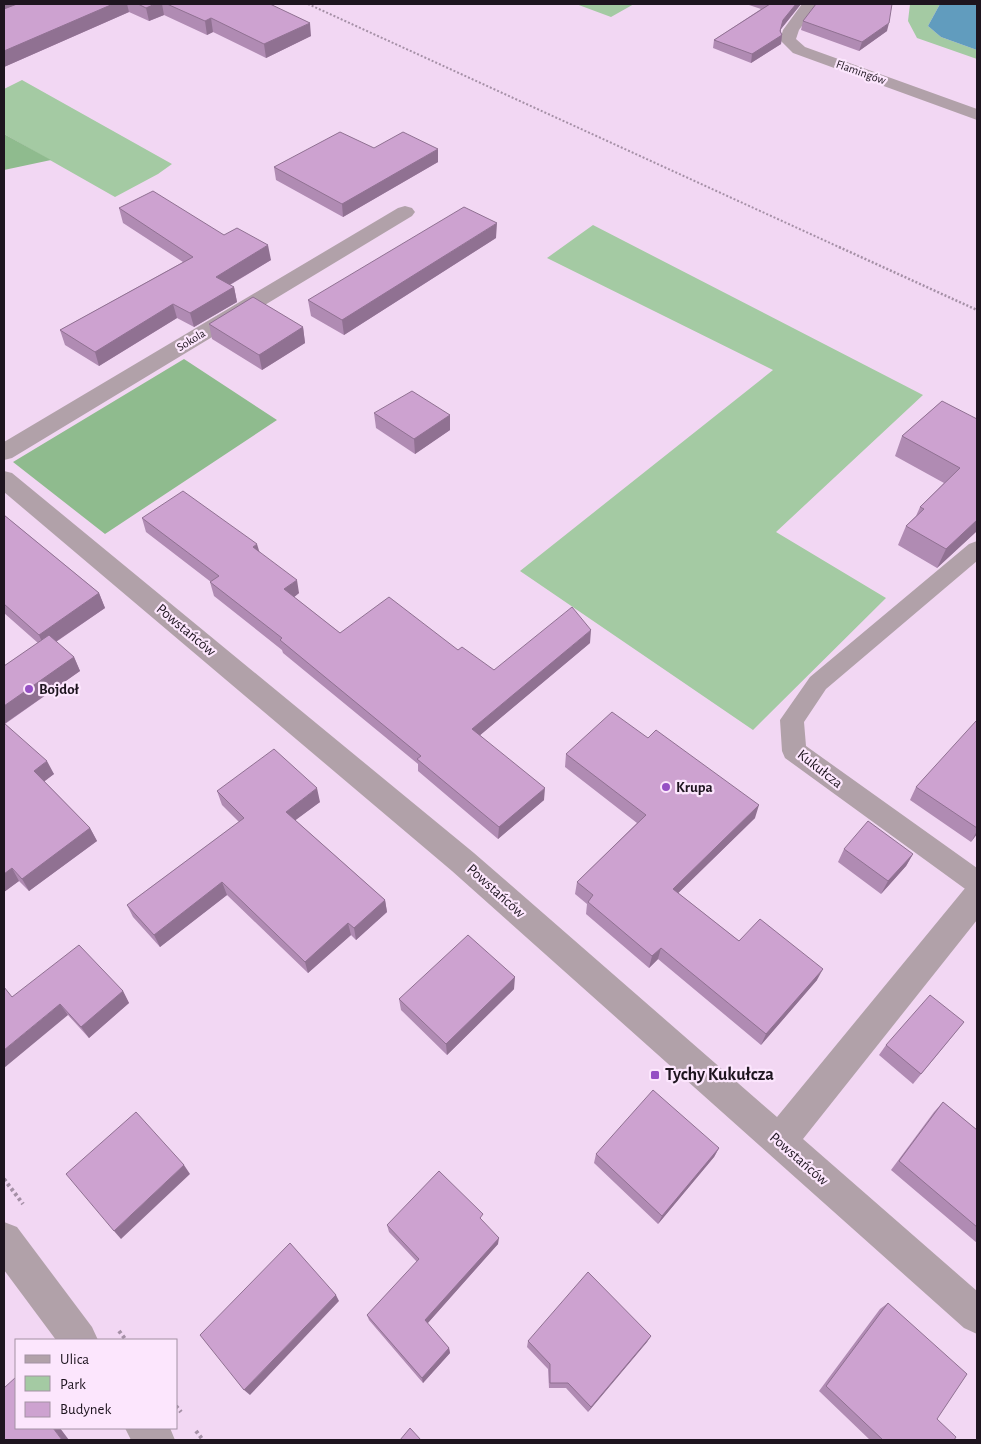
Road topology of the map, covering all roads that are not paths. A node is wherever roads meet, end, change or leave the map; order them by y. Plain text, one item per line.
1 (810, 4) edge
2 (977, 115) edge
3 (405, 212) dead end
4 (4, 452) edge
5 (4, 479) edge
6 (977, 550) edge
7 (977, 884) edge
8 (977, 897) edge
9 (779, 1142) junction
10 (4, 1240) edge
11 (977, 1315) edge
12 (78, 1339) edge
13 (147, 1429) edge
14 (155, 1440) edge

1 - 2 street, Flamingów
3 - 4 street, Sokola
5 - 9 street, Powstańców
6 - 7 lane, Kukułcza
8 - 9 street
9 - 11 street, Powstańców
10 - 12 street
13 - 14 street

